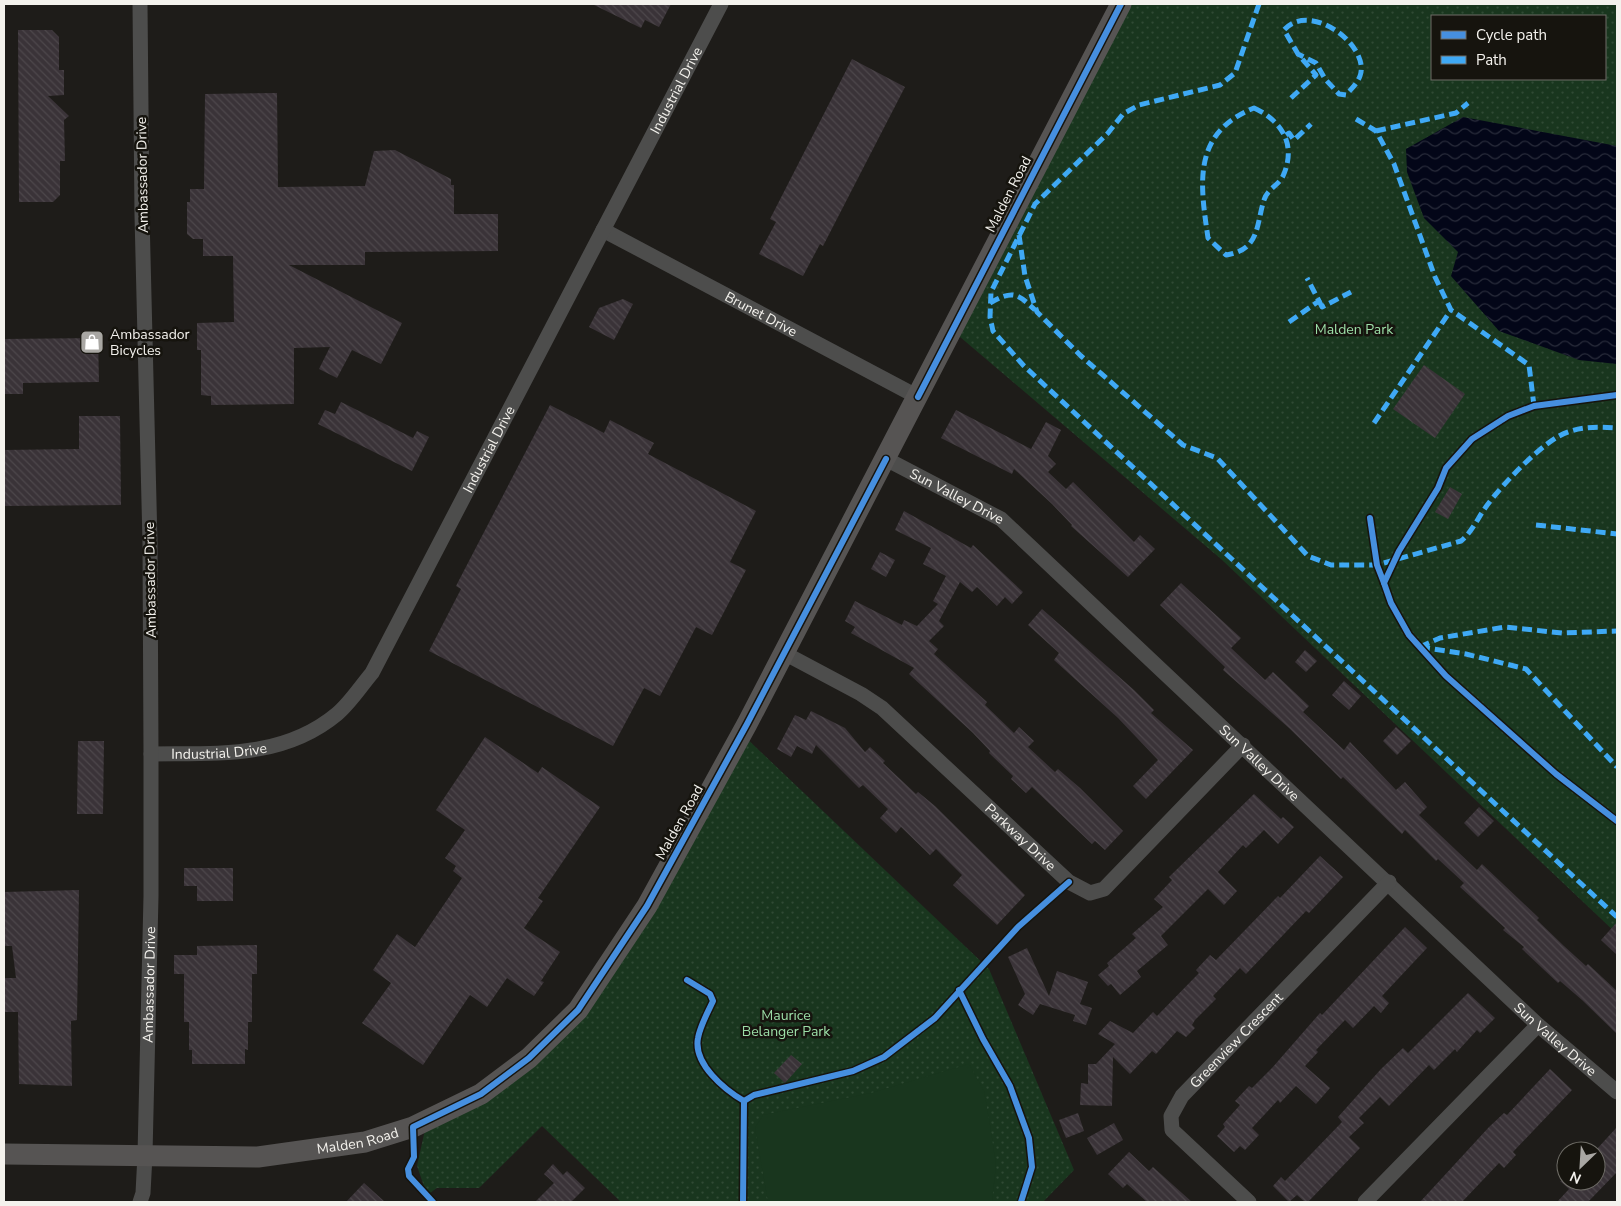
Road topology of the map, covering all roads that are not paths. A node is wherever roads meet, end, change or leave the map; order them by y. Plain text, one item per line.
1 (140, 4) edge
2 (721, 4) edge
3 (1121, 4) edge
4 (603, 230) junction
5 (918, 397) junction
6 (886, 459) junction
7 (784, 654) junction
8 (1243, 745) junction
9 (152, 754) junction
10 (1389, 882) junction
11 (1538, 1024) junction
12 (1617, 1092) edge
13 (4, 1154) edge
14 (145, 1155) junction
15 (140, 1202) edge
16 (1249, 1202) edge
17 (1365, 1202) edge

1 - 9 street, Ambassador Drive
2 - 4 street, Industrial Drive
3 - 5 main road, Malden Road
4 - 5 street, Brunet Drive
4 - 9 street, Industrial Drive
5 - 6 main road, Malden Road
6 - 7 main road, Malden Road
6 - 8 street, Sun Valley Drive
7 - 8 street, Parkway Drive
7 - 14 main road, Malden Road
8 - 10 street, Sun Valley Drive
9 - 14 street, Ambassador Drive
10 - 11 street, Sun Valley Drive
10 - 16 street, Greenview Crescent
11 - 12 street, Sun Valley Drive
11 - 17 street
13 - 14 main road, Malden Road
14 - 15 street, Ambassador Drive

